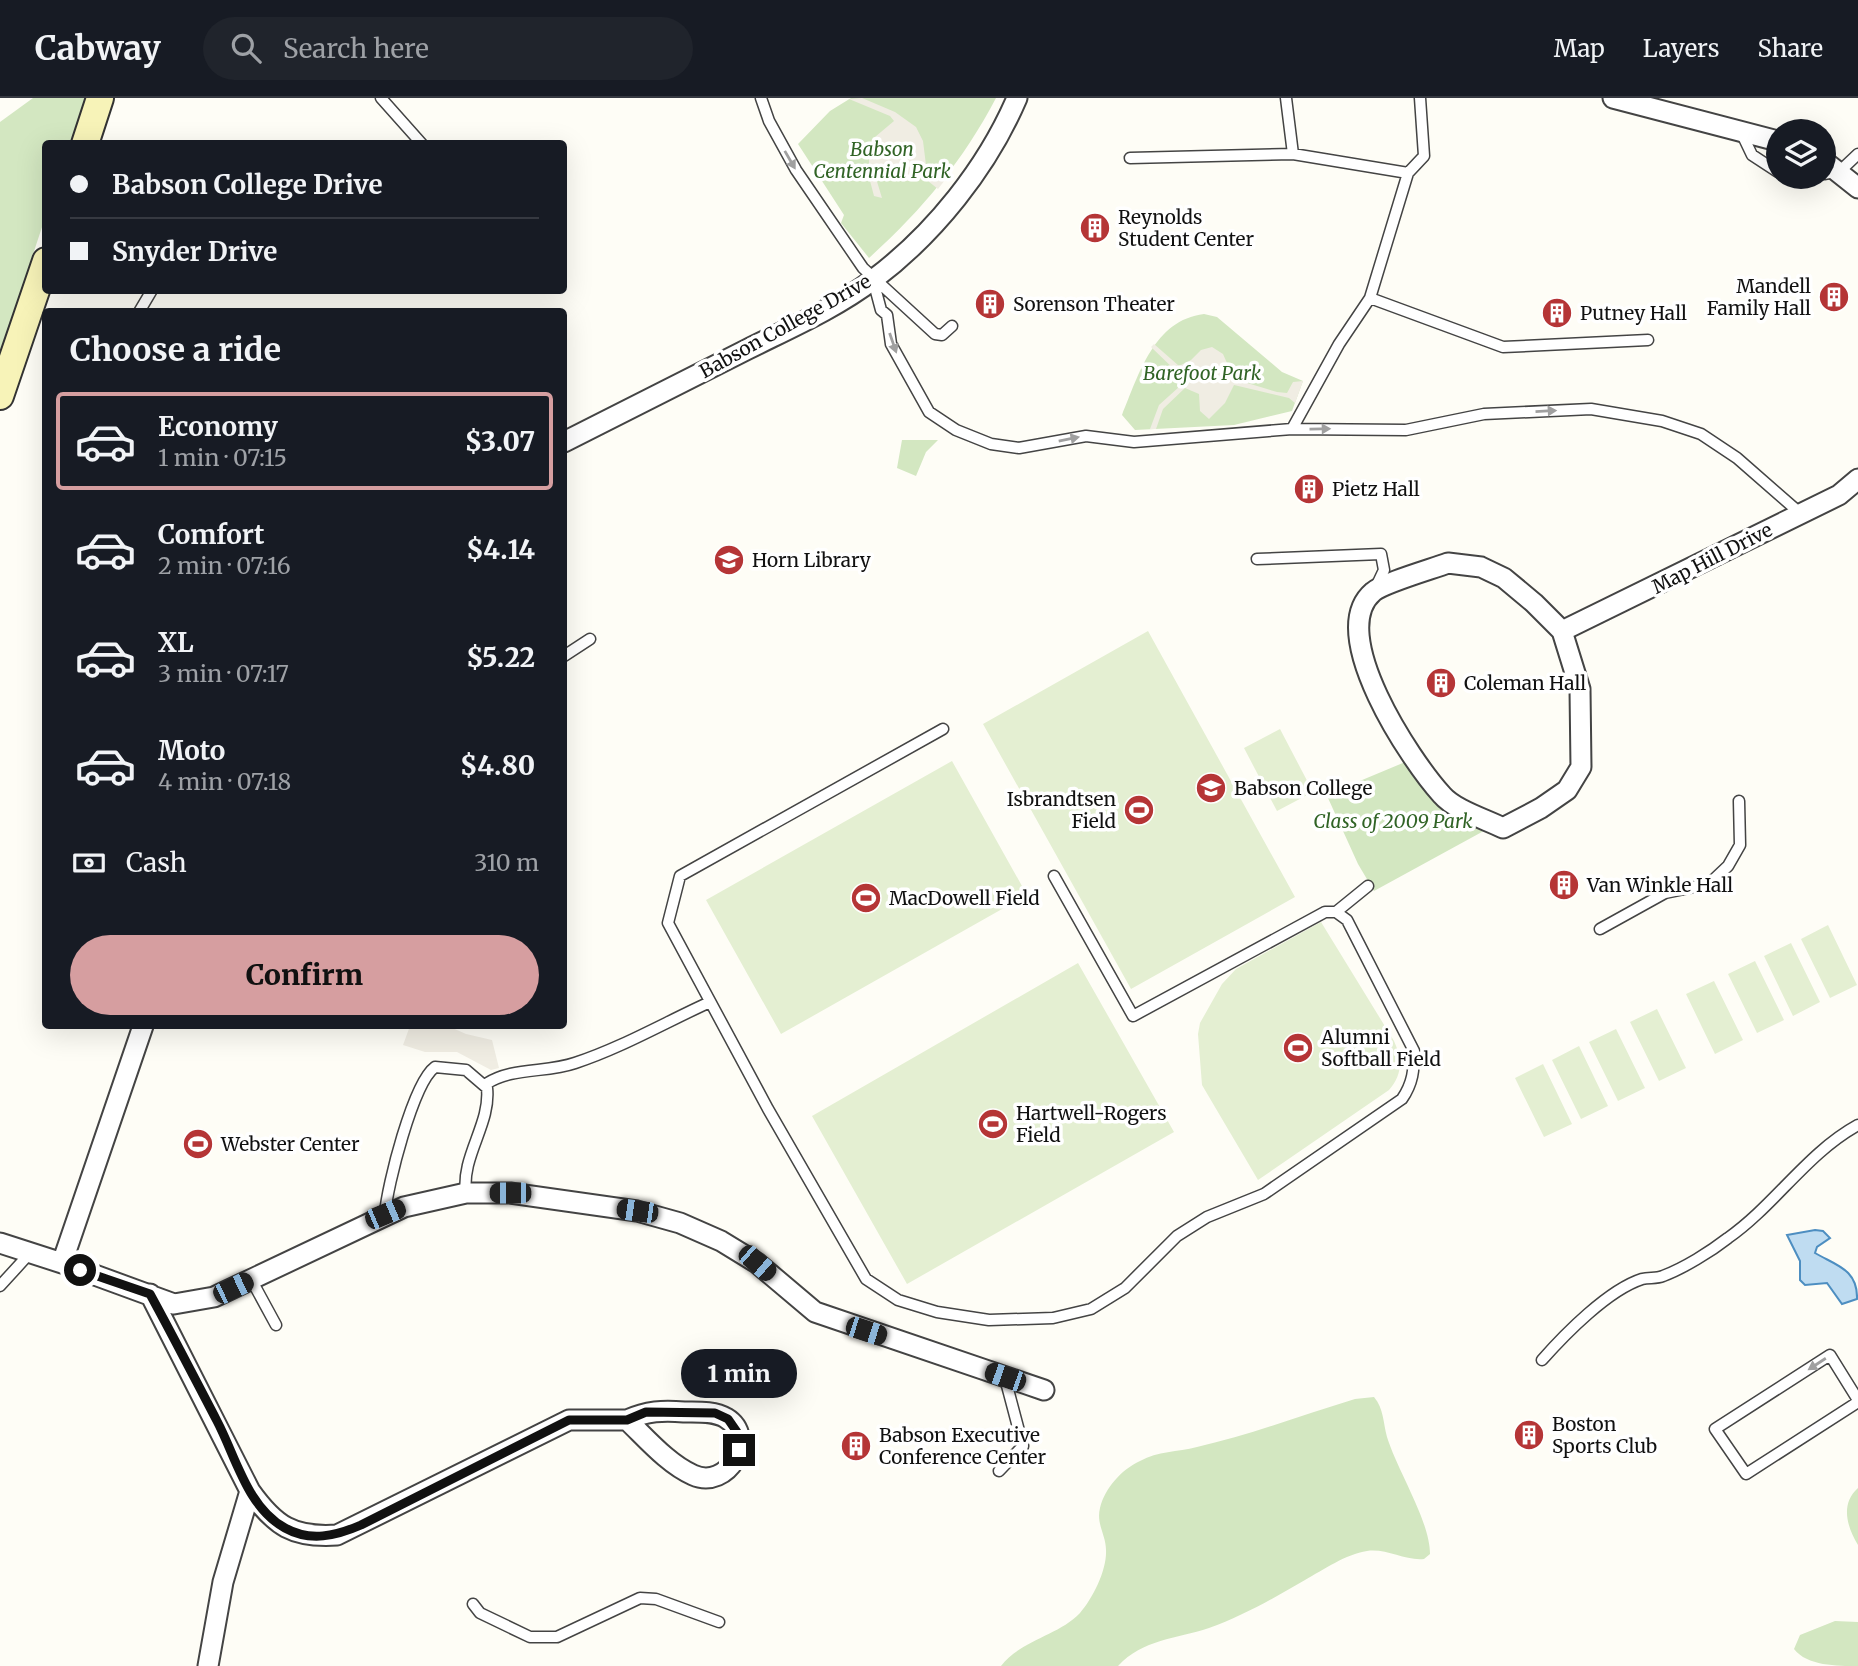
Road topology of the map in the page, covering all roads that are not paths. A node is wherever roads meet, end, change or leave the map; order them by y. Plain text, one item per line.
1 (100, 98) edge
2 (381, 98) edge
3 (761, 98) edge
4 (1017, 98) edge
5 (1286, 98) edge
6 (1420, 98) edge
7 (1613, 98) edge
8 (1741, 132) junction
9 (1766, 138) edge
10 (86, 140) edge
11 (418, 140) edge
12 (1293, 154) junction
13 (1858, 154) edge
14 (1130, 158) dead end
15 (1766, 164) edge
16 (1836, 165) edge
17 (1408, 173) junction
18 (1836, 174) edge
19 (1858, 188) edge
20 (42, 273) edge
21 (873, 280) junction
22 (1370, 298) junction
23 (952, 326) dead end
24 (1648, 340) dead end
25 (0, 396) edge
26 (1292, 429) junction
27 (567, 440) edge
28 (1858, 479) edge
29 (1801, 514) junction
30 (1257, 559) dead end
31 (1373, 592) junction
32 (1562, 631) junction
33 (590, 639) dead end
34 (567, 654) edge
35 (943, 729) dead end
36 (1739, 802) dead end
37 (1054, 876) dead end
38 (1368, 886) dead end
39 (1336, 912) junction
40 (1600, 929) dead end
41 (710, 1002) junction
42 (142, 1029) edge
43 (486, 1084) junction
44 (1858, 1125) edge
45 (466, 1193) junction
46 (385, 1214) junction
47 (0, 1244) edge
48 (30, 1253) junction
49 (62, 1263) junction
50 (251, 1279) junction
51 (0, 1286) edge
52 (150, 1294) junction
53 (276, 1325) dead end
54 (1542, 1360) dead end
55 (1005, 1377) junction
56 (1044, 1390) dead end
57 (1858, 1401) edge
58 (627, 1420) junction
59 (999, 1471) dead end
60 (250, 1492) junction
61 (473, 1604) dead end
62 (719, 1622) dead end
63 (208, 1666) edge

1 - 10 main road
2 - 11 lane
3 -> 21 lane
4 - 21 street, Babson College Drive
5 - 12 lane
6 - 17 lane
7 - 8 street
8 - 9 street
8 - 15 lane
12 - 14 lane
12 - 17 lane
13 - 16 lane
17 - 22 lane
18 - 19 street
20 - 25 main road
21 - 23 lane
21 -> 26 lane
21 - 27 street, Babson College Drive
22 - 24 lane
22 - 26 lane
26 -> 29 lane
28 - 29 street, Map Hill Drive
29 - 32 street, Map Hill Drive
30 - 31 lane
31 - 32 street
31 - 32 street
33 - 34 lane
35 - 41 lane
36 - 40 lane
37 - 39 lane
38 - 39 lane
39 - 41 lane
41 - 43 lane
42 - 49 street
43 - 45 lane
43 - 46 lane
44 - 54 lane
45 - 46 street
45 - 55 street
46 - 50 street
47 - 48 street
48 - 49 street
48 - 51 lane
49 - 52 street
50 - 52 street
50 - 53 lane
52 - 60 street
55 - 56 street
55 - 59 lane
57 -> 57 lane
58 - 58 street
58 - 60 street
60 - 63 street
61 - 62 lane

